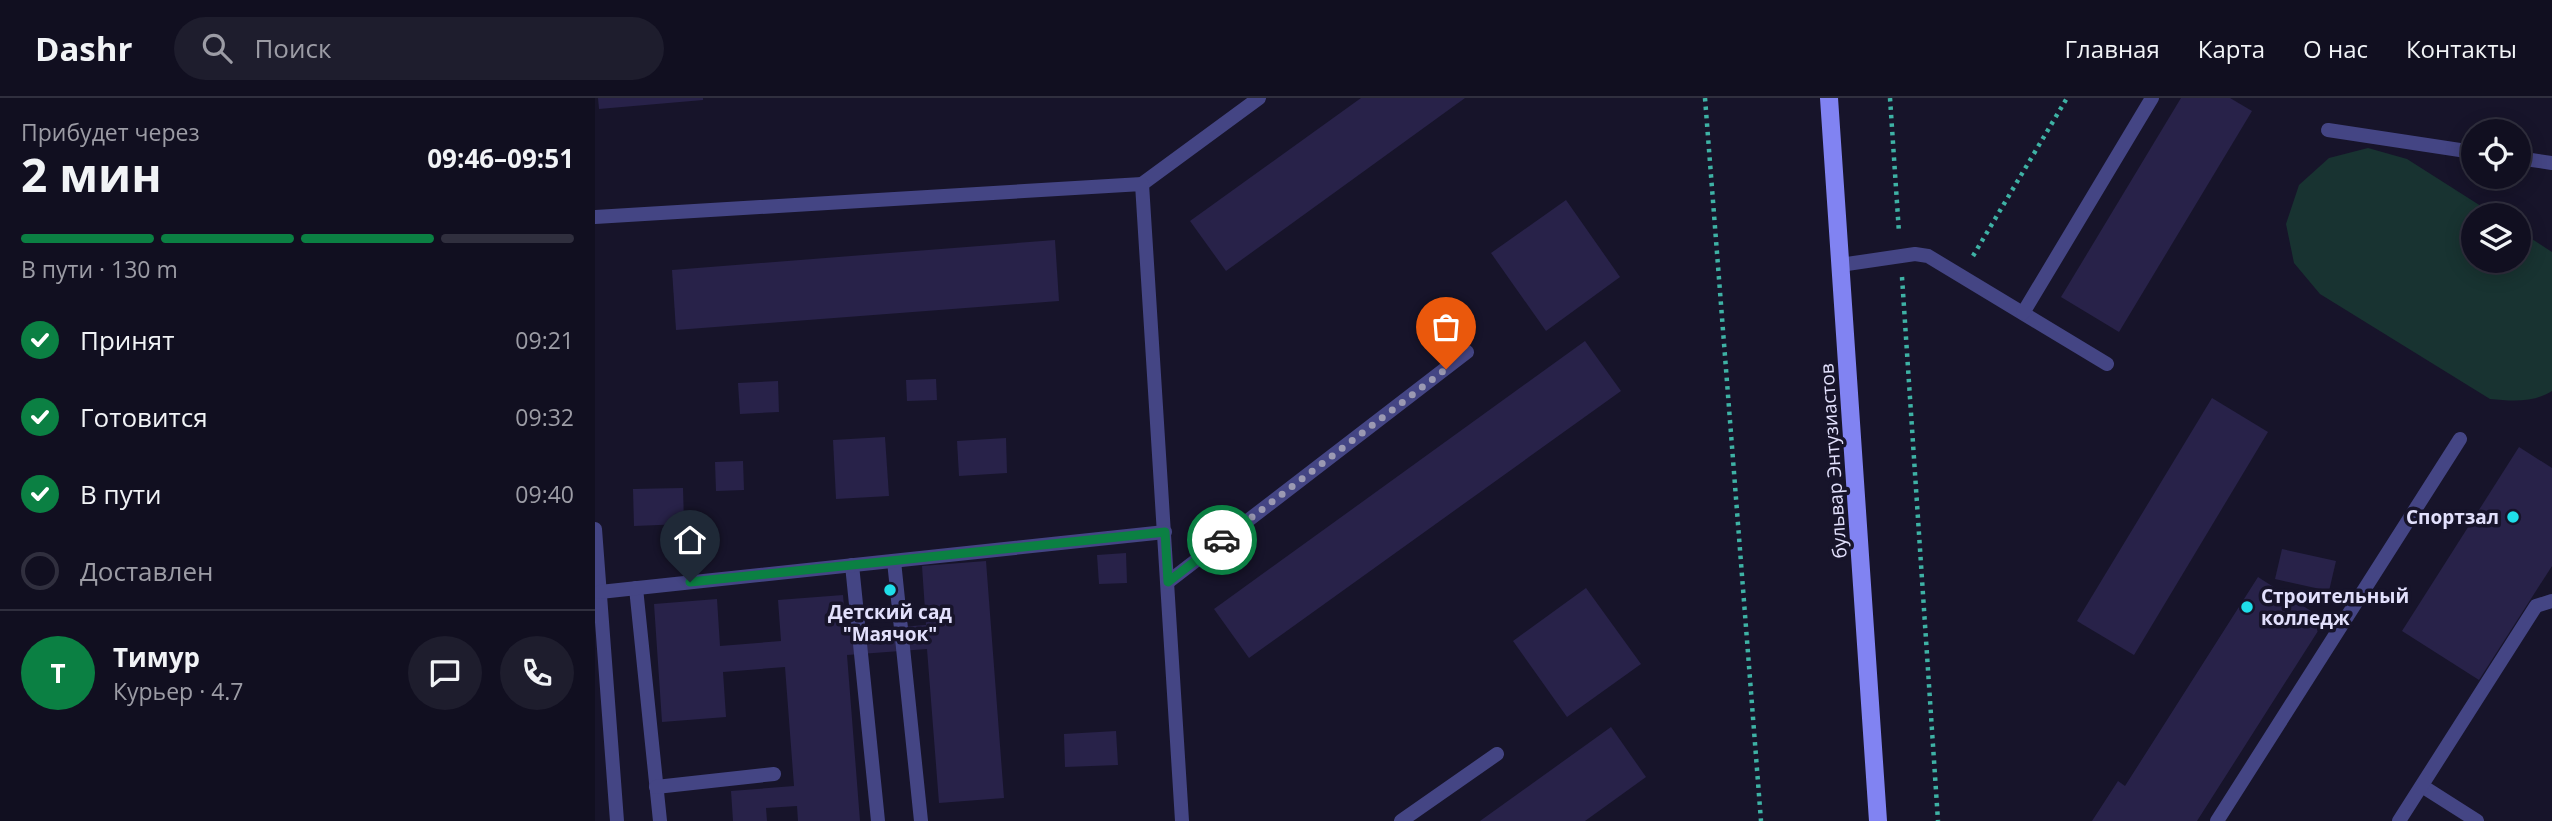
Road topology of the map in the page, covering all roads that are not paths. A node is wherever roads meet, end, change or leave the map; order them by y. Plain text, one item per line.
1 (1259, 98) edge
2 (1829, 98) edge
3 (2153, 98) edge
4 (2328, 130) dead end
5 (2461, 150) edge
6 (2531, 160) edge
7 (2552, 163) edge
8 (1142, 184) junction
9 (595, 217) edge
10 (1840, 265) junction
11 (2023, 313) junction
12 (1467, 352) dead end
13 (2108, 364) dead end
14 (2460, 439) dead end
15 (595, 529) edge
16 (1165, 532) junction
17 (894, 561) junction
18 (852, 565) junction
19 (1168, 582) junction
20 (636, 588) junction
21 (600, 592) junction
22 (2552, 601) edge
23 (1497, 754) dead end
24 (774, 774) dead end
25 (2422, 786) junction
26 (656, 787) junction
27 (617, 821) edge
28 (660, 821) edge
29 (878, 821) edge
30 (921, 821) edge
31 (1182, 821) edge
32 (1401, 821) edge
33 (1878, 821) edge
34 (2217, 821) edge
35 (2399, 821) edge
36 (2477, 821) edge

1 - 8 lane
2 - 10 main road, бульвар Энтузиастов
3 - 11 lane
4 - 5 lane
6 - 7 lane
8 - 9 lane
8 - 16 lane
10 - 11 lane
10 - 33 main road, бульвар Энтузиастов
11 - 13 lane
12 - 19 lane
14 - 34 lane
15 - 21 lane
16 - 17 lane
16 - 19 lane
17 - 18 lane
17 - 30 lane
18 - 20 lane
18 - 29 lane
19 - 31 lane
20 - 21 lane
20 - 26 lane
21 - 27 lane
22 - 25 lane
23 - 32 lane
24 - 26 lane
25 - 35 lane
25 - 36 lane
26 - 28 lane

